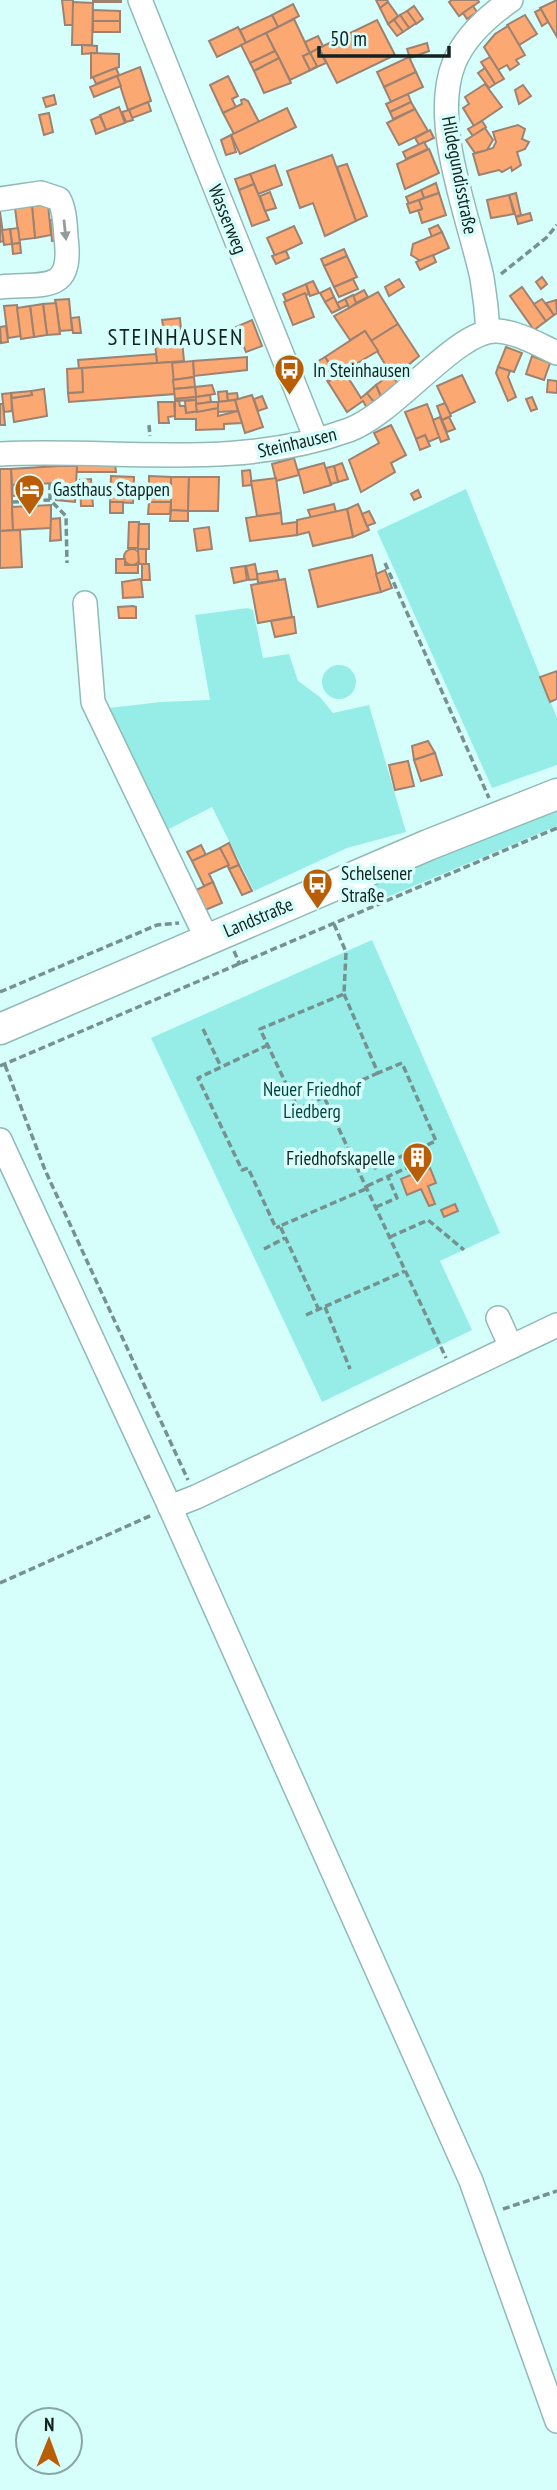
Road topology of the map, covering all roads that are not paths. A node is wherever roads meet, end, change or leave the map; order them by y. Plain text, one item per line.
1 (140, 0) edge
2 (511, 0) edge
3 (0, 199) edge
4 (0, 288) edge
5 (488, 331) junction
6 (557, 354) edge
7 (316, 439) junction
8 (0, 454) edge
9 (85, 603) dead end
10 (557, 793) edge
11 (207, 939) junction
12 (0, 1029) edge
13 (0, 1140) edge
14 (498, 1318) dead end
15 (557, 1325) edge
16 (512, 1347) junction
17 (170, 1507) junction
18 (557, 2421) edge

1 - 7 street, Wasserweg
2 - 5 street, Hildegundisstraße
3 -> 4 street
5 - 6 street
5 - 7 street, Steinhausen
7 - 8 street, Steinhausen
9 - 11 street
10 - 11 main road, Landstraße
11 - 12 main road, Landstraße
13 - 17 street
14 - 16 street
15 - 16 street
16 - 17 street
17 - 18 street

